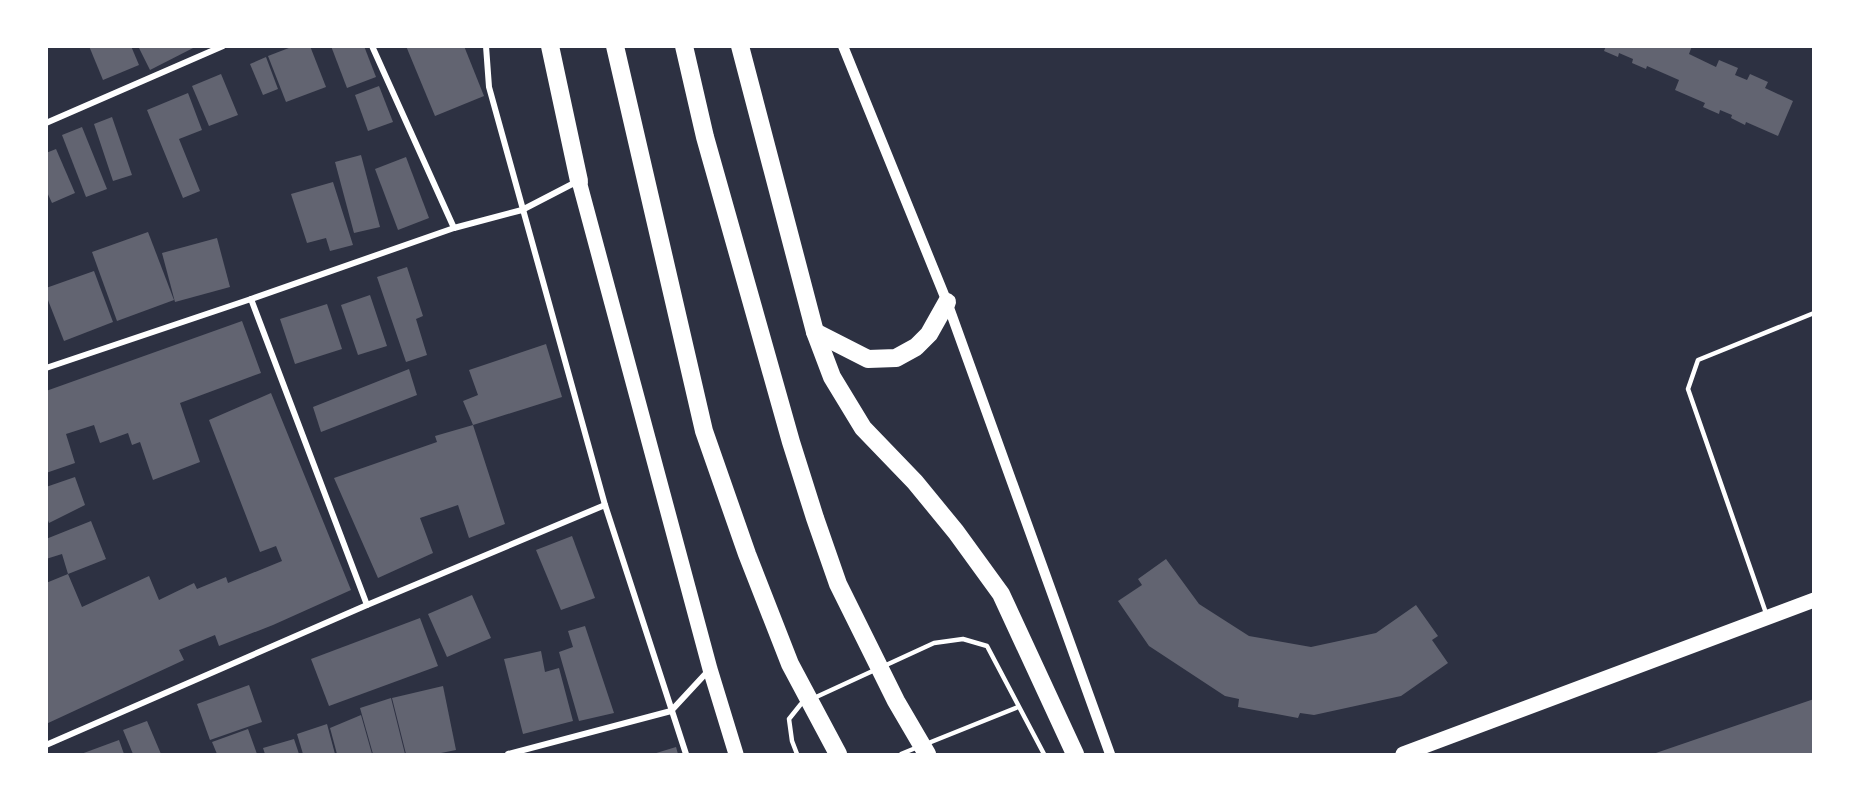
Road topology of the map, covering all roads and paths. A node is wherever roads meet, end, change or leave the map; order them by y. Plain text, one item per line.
1 (223, 46) edge
2 (372, 46) edge
3 (486, 46) edge
4 (550, 46) edge
5 (615, 46) edge
6 (684, 46) edge
7 (740, 46) edge
8 (843, 46) edge
9 (46, 123) edge
10 (579, 181) junction
11 (522, 210) junction
12 (454, 228) junction
13 (251, 299) junction
14 (947, 302) junction
15 (1814, 313) edge
16 (815, 332) junction
17 (46, 368) edge
18 (605, 505) junction
19 (1813, 601) edge
20 (367, 605) junction
21 (1768, 618) junction
22 (710, 669) junction
23 (1018, 707) junction
24 (670, 711) junction
25 (46, 745) edge
26 (508, 754) edge
27 (686, 754) edge
28 (736, 754) edge
29 (797, 754) edge
30 (838, 754) edge
31 (901, 754) edge
32 (927, 754) edge
33 (1044, 754) edge
34 (1075, 754) edge
35 (1110, 754) edge
36 (1403, 754) edge

1 - 9 street
2 - 12 street
3 - 11 street
4 - 10 highway
5 - 30 highway
6 - 32 highway
7 - 16 highway
8 - 14 street
10 - 11 street
10 - 22 main road
11 - 12 street
11 - 18 street
12 - 13 street
13 - 17 street
13 - 20 street
14 - 16 highway
14 - 35 street
15 - 21 lane
16 - 34 highway
18 - 20 street
18 - 24 street
19 - 21 main road
20 - 25 street
21 - 36 main road
22 - 24 street
22 - 28 main road
23 - 29 lane
23 - 31 lane
23 - 33 lane
24 - 26 street
24 - 27 street

